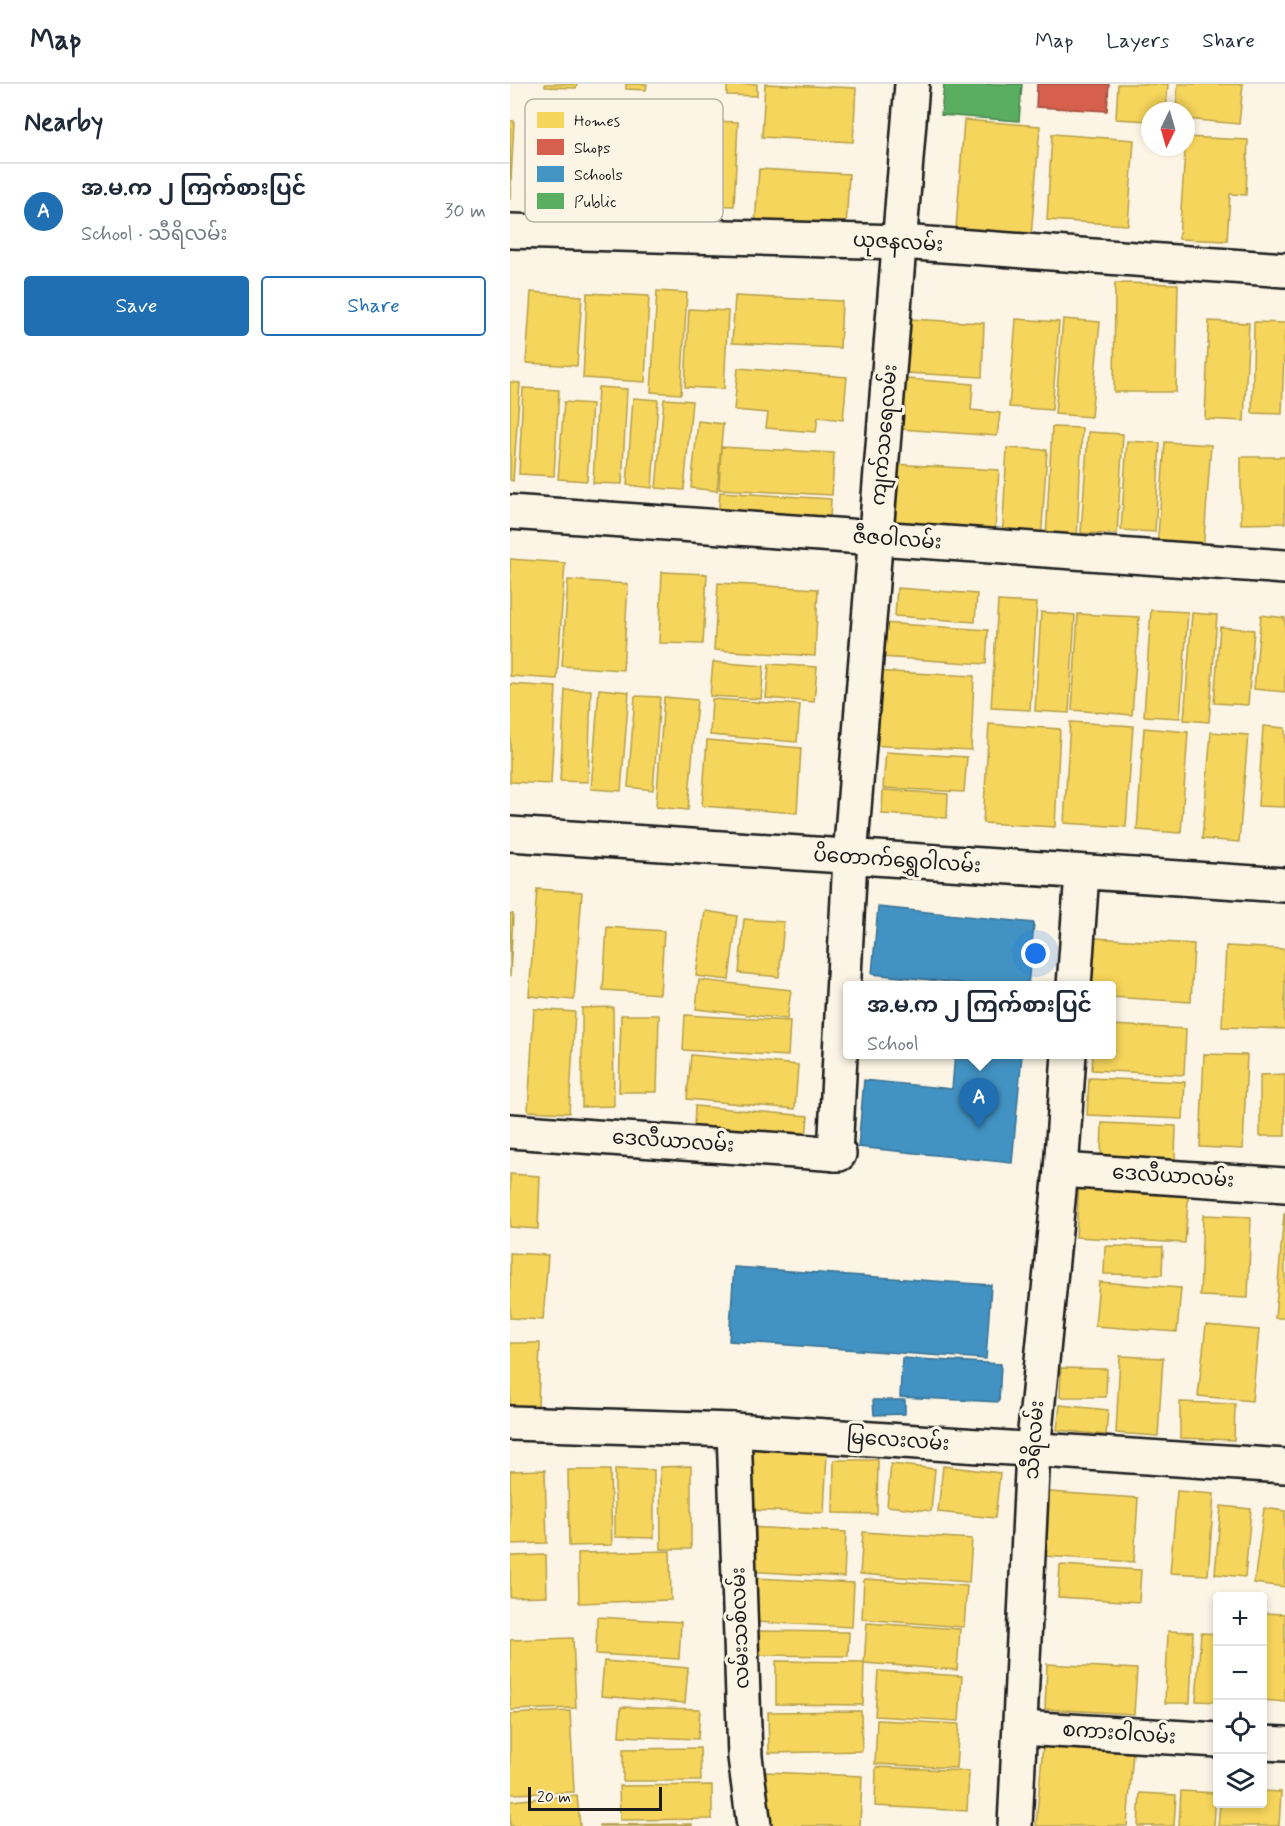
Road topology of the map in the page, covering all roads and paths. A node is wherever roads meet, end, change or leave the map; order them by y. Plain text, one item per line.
1 (912, 84) edge
2 (510, 231) edge
3 (901, 242) junction
4 (1285, 270) edge
5 (510, 512) edge
6 (877, 538) junction
7 (1285, 567) edge
8 (510, 834) edge
9 (850, 858) junction
10 (1082, 873) junction
11 (1285, 885) edge
12 (845, 981) edge
13 (1074, 981) edge
14 (843, 1017) edge
15 (1069, 1059) edge
16 (510, 1131) edge
17 (1061, 1170) junction
18 (1285, 1185) edge
19 (510, 1423) edge
20 (734, 1430) junction
21 (1033, 1451) junction
22 (1285, 1466) edge
23 (1021, 1728) junction
24 (1213, 1740) edge
25 (1267, 1743) edge
26 (1285, 1744) edge
27 (754, 1826) edge
28 (1015, 1826) edge

1 - 3 street, ကျက်သရေလမ်း
2 - 3 street, ယုဇနလမ်း
3 - 4 street, ယုဇနလမ်း
3 - 6 street, ကျက်သရေလမ်း
5 - 6 street, ဇီဇဝါလမ်း
6 - 7 street, ဇီဇဝါလမ်း
6 - 9 street, ကျက်သရေလမ်း
8 - 9 street, ပိတောက်ရွှေဝါလမ်း
9 - 10 street, ပိတောက်ရွှေဝါလမ်း
9 - 12 street, ဒေလီယာလမ်း
10 - 11 street, ပိတောက်ရွှေဝါလမ်း
10 - 13 street
14 - 16 street, ဒေလီယာလမ်း
15 - 17 street, သီရိလမ်း
17 - 18 street, ဒေလီယာလမ်း
17 - 21 street, သီရိလမ်း
19 - 20 street, မြလေးလမ်း
20 - 21 street, မြလေးလမ်း
20 - 27 street, လမ်းသစ်လမ်း
21 - 22 street, မြလေးလမ်း
21 - 23 street, သီရိလမ်း
23 - 24 street, စကားဝါလမ်း
23 - 28 street, သီရိလမ်း
25 - 26 street

